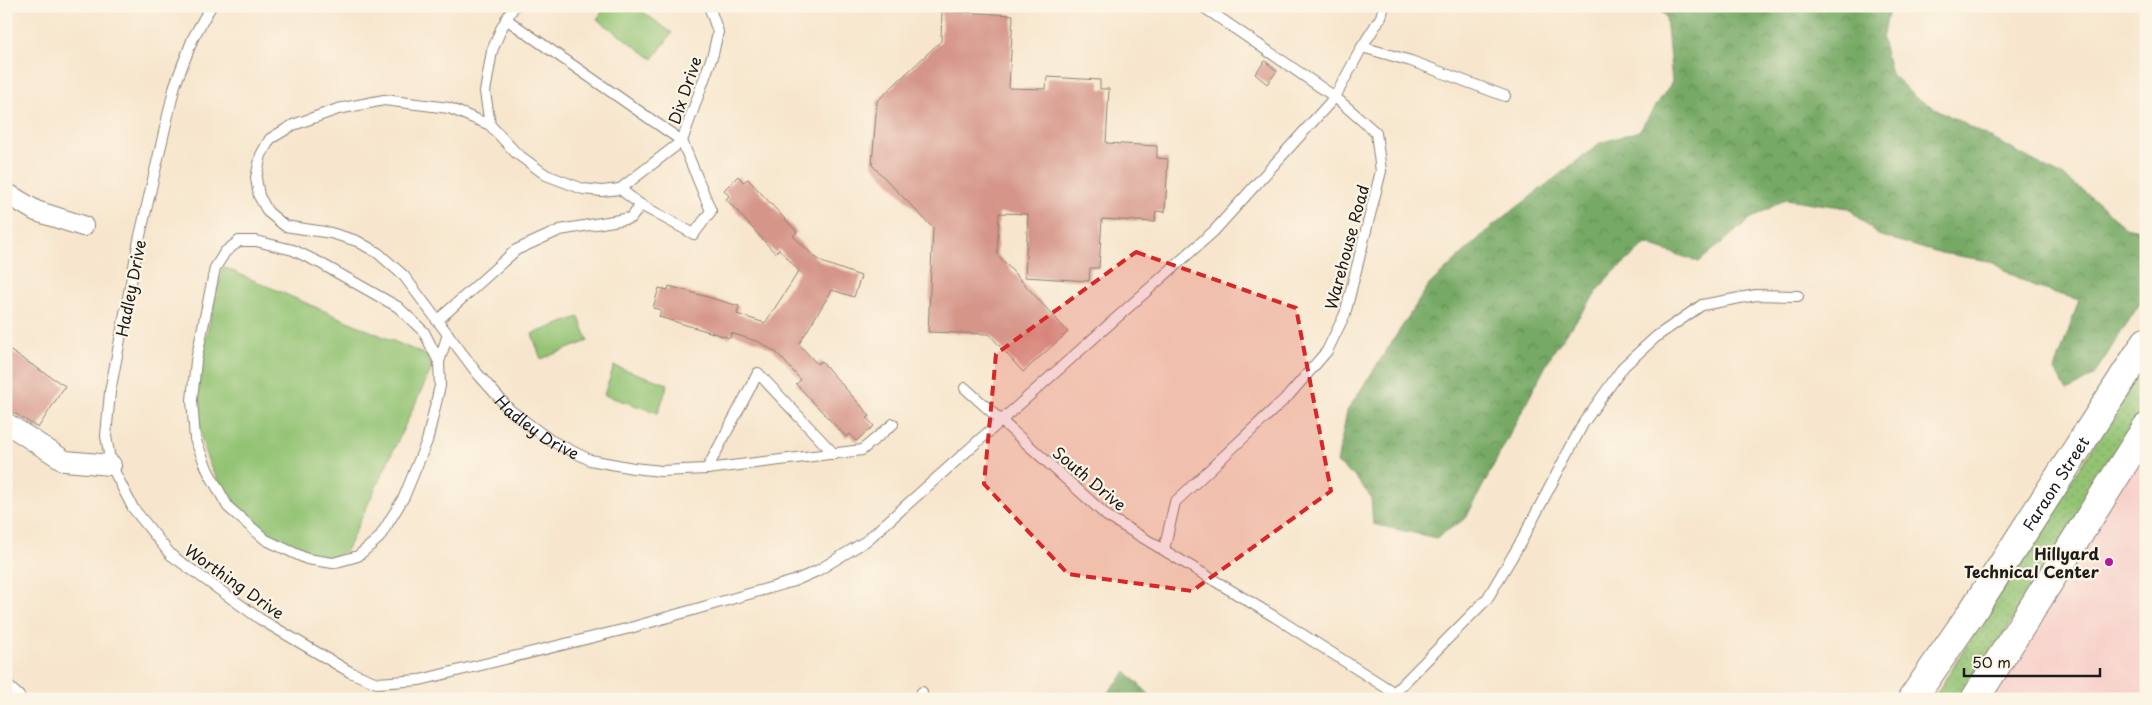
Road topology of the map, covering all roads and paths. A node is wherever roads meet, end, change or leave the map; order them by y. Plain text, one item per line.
1 (210, 6) edge
2 (514, 6) edge
3 (709, 6) edge
4 (1202, 6) edge
5 (1384, 6) edge
6 (506, 20) junction
7 (1362, 46) junction
8 (1505, 96) dead end
9 (1334, 97) junction
10 (490, 124) junction
11 (682, 141) junction
12 (620, 188) junction
13 (6, 193) edge
14 (641, 205) junction
15 (83, 226) dead end
16 (1798, 296) dead end
17 (437, 321) junction
18 (448, 334) junction
19 (2146, 342) edge
20 (439, 362) junction
21 (966, 388) dead end
22 (1002, 421) junction
23 (6, 423) edge
24 (893, 424) dead end
25 (2146, 428) edge
26 (834, 454) junction
27 (112, 465) junction
28 (707, 469) junction
29 (1164, 550) junction
30 (6, 691) edge
31 (1394, 693) junction
32 (15, 699) edge
33 (1404, 699) edge
34 (1912, 699) edge
35 (1975, 699) edge

1 - 27 lane, Hadley Drive
2 - 6 lane
3 - 11 lane, Dix Drive
4 - 9 lane, Warehouse Road
5 - 7 lane
6 - 10 lane
6 - 11 lane
7 - 8 lane
7 - 9 lane
9 - 22 lane
9 - 29 lane, Warehouse Road
10 - 12 lane
10 - 17 lane, Hadley Drive
11 - 12 lane, Dix Drive
11 - 14 lane
12 - 14 lane
13 - 15 street
14 - 17 lane
16 - 31 lane
17 - 18 lane, Hadley Drive
18 - 20 lane
18 - 28 lane, Hadley Drive
19 - 34 main road, Faraon Street
20 - 20 lane
21 - 22 lane, South Drive
22 - 27 lane, Worthing Drive
22 - 29 lane, South Drive
23 - 27 street
24 - 26 lane, Hadley Drive
25 - 35 main road
26 - 28 lane, Hadley Drive
26 - 28 lane
29 - 31 lane, South Drive
30 - 32 street
31 - 33 lane, South Drive

